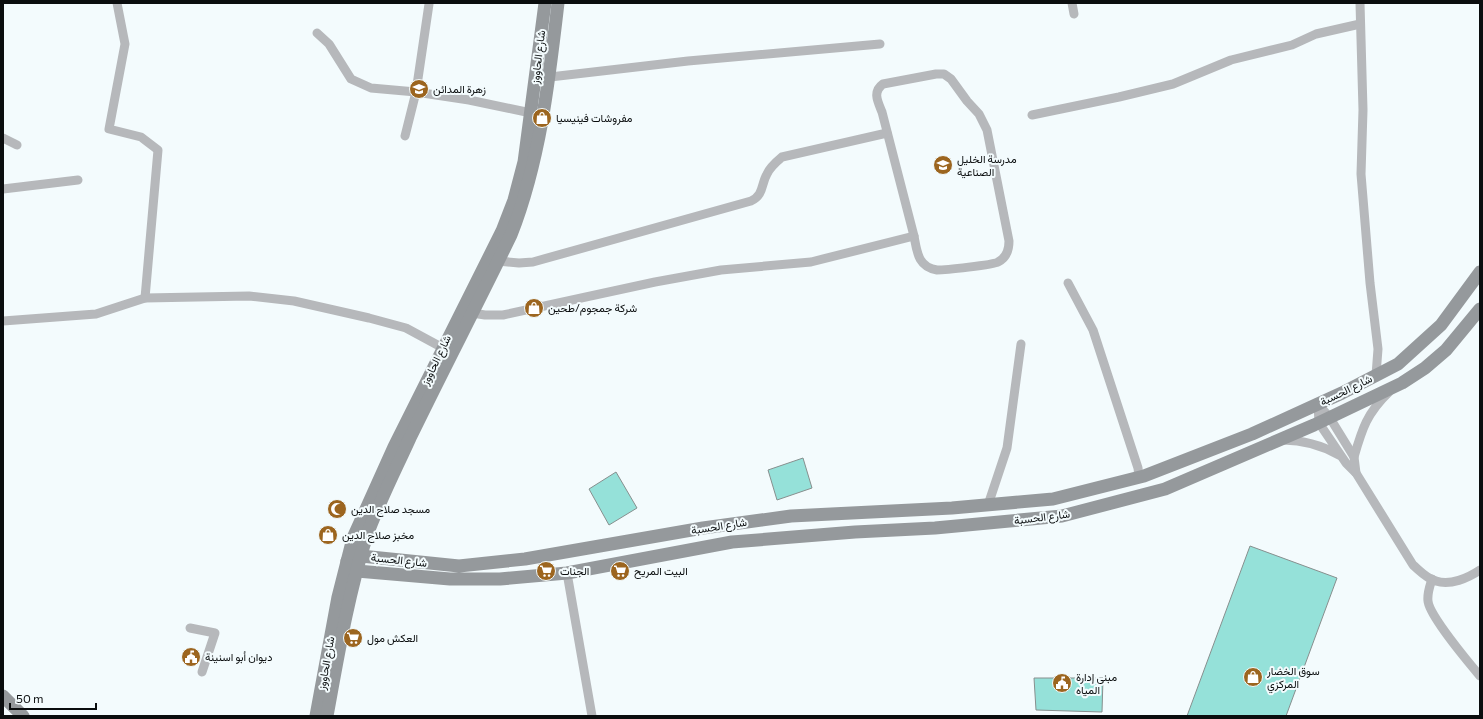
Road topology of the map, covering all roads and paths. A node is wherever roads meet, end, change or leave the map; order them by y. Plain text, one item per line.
1 (117, 3) edge
2 (545, 3) edge
3 (558, 3) edge
4 (1072, 3) edge
5 (1360, 3) edge
6 (429, 4) edge
7 (1074, 14) dead end
8 (1360, 24) junction
9 (318, 33) dead end
10 (880, 44) dead end
11 (550, 77) junction
12 (416, 92) junction
13 (531, 113) junction
14 (1032, 115) dead end
15 (887, 133) junction
16 (405, 136) dead end
17 (3, 138) edge
18 (17, 145) dead end
19 (78, 180) dead end
20 (3, 189) edge
21 (914, 236) junction
22 (498, 261) junction
23 (1480, 272) edge
24 (1068, 283) dead end
25 (145, 298) junction
26 (1480, 309) edge
27 (472, 312) junction
28 (3, 321) edge
29 (1021, 344) dead end
30 (443, 348) junction
31 (1376, 376) junction
32 (1395, 387) junction
33 (1318, 404) junction
34 (1324, 420) junction
35 (1279, 440) junction
36 (1341, 456) junction
37 (1354, 457) junction
38 (1356, 473) junction
39 (1139, 477) junction
40 (988, 505) junction
41 (361, 556) junction
42 (347, 561) junction
43 (1480, 570) edge
44 (357, 571) junction
45 (567, 574) junction
46 (1432, 579) junction
47 (190, 628) dead end
48 (202, 672) dead end
49 (1480, 676) edge
50 (3, 696) edge
51 (23, 716) edge
52 (316, 716) edge
53 (327, 716) edge
54 (592, 716) edge

1 - 25 street
2 - 13 main road, شارع الحاووز
3 - 11 main road, شارع الحاووز
4 - 7 street
5 - 8 street
6 - 12 street
8 - 14 street
8 - 31 street
9 - 12 street
10 - 11 street
11 - 22 main road, شارع الحاووز
12 - 13 street
12 - 16 street
13 - 30 main road, شارع الحاووز
15 - 21 street
15 - 21 street
15 - 22 street
17 - 18 street
19 - 20 street
21 - 27 street
22 - 27 main road, شارع الحاووز
23 - 31 main road, شارع الحسبة
24 - 39 street
25 - 28 street
25 - 30 street
26 - 32 main road, شارع الحسبة
27 - 41 main road, شارع الحاووز
29 - 40 street
30 - 42 main road, شارع الحاووز
31 - 33 main road, شارع الحسبة
32 - 34 main road, شارع الحسبة
32 - 37 street
33 - 34 street
33 - 39 main road, شارع الحسبة
34 - 35 main road, شارع الحسبة
34 - 36 street
34 - 37 street
35 - 36 street
35 - 45 main road, شارع الحسبة
36 - 38 street
37 - 38 street
38 - 46 street
39 - 40 main road, شارع الحسبة
40 - 41 main road, شارع الحسبة
41 - 42 main road, شارع الحسبة
41 - 44 main road, شارع الحاووز
42 - 44 main road, شارع الحسبة
42 - 52 main road, شارع الحاووز
43 - 46 street
44 - 45 main road, شارع الحسبة
44 - 53 main road, شارع الحاووز
45 - 54 street
46 - 49 street
47 - 48 street
50 - 51 main road

